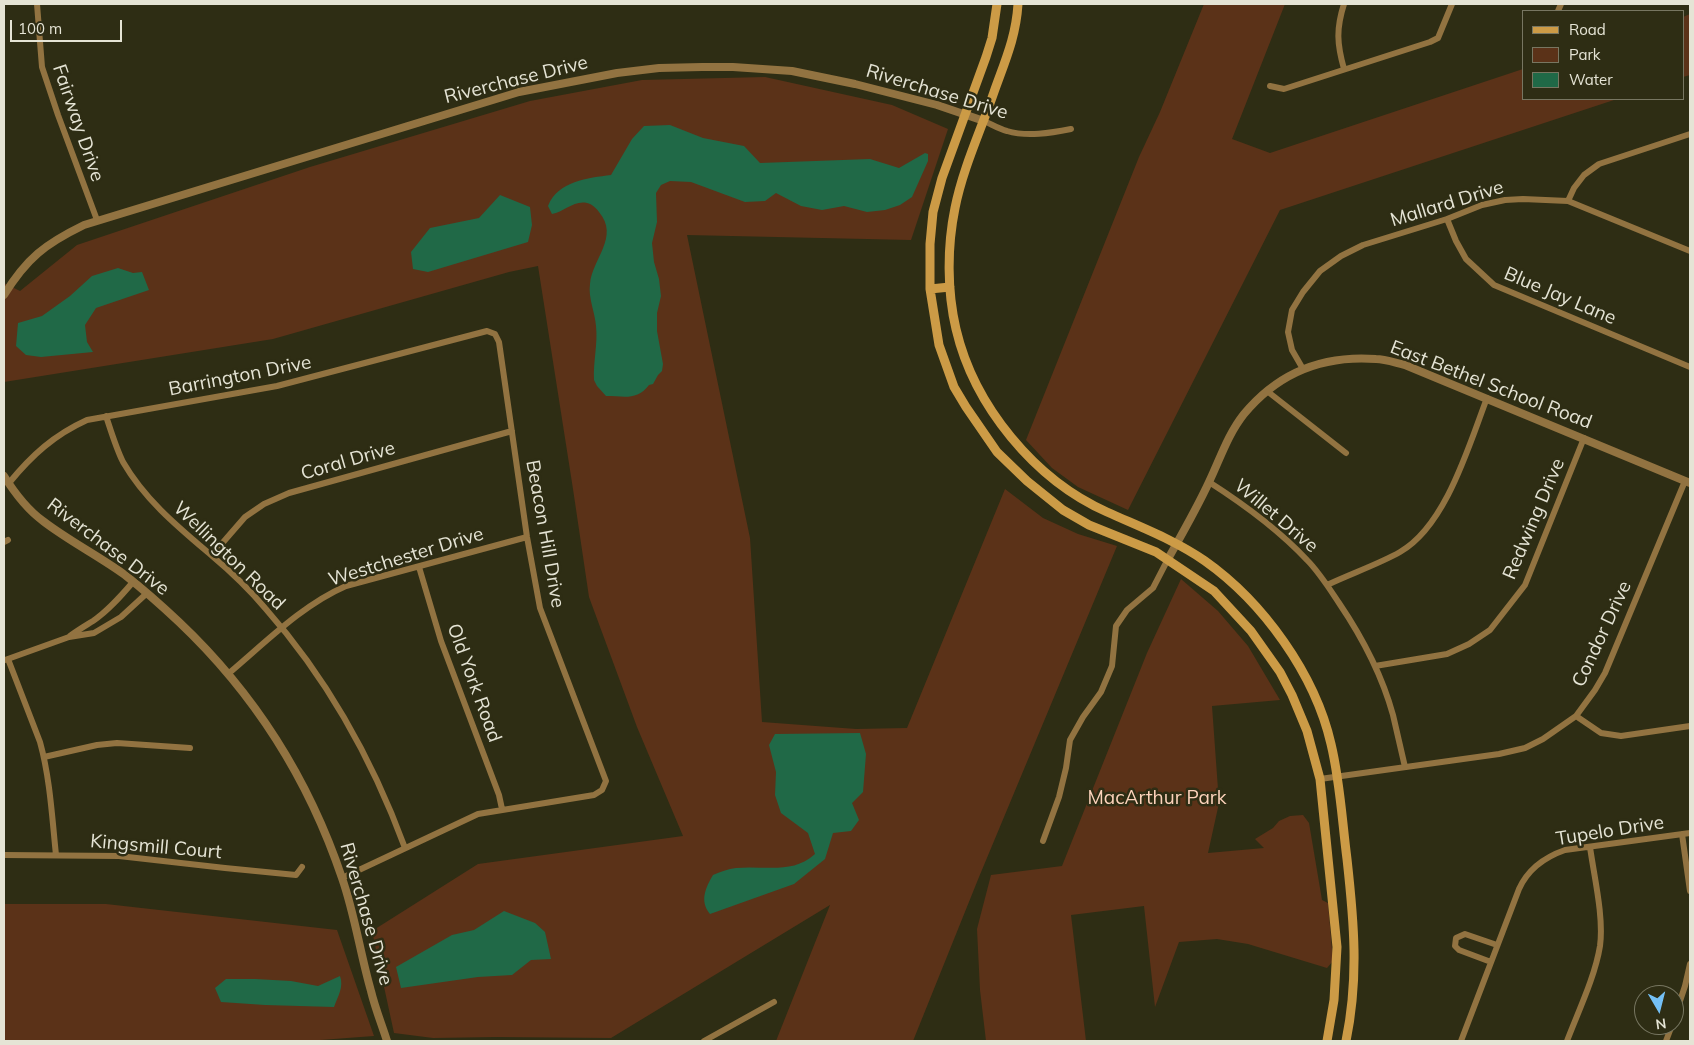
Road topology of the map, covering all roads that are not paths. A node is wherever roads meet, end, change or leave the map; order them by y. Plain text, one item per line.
1 (37, 4) edge
2 (997, 4) edge
3 (1018, 4) edge
4 (1344, 4) edge
5 (1452, 4) edge
6 (1344, 69) junction
7 (1270, 86) dead end
8 (965, 115) junction
9 (984, 121) junction
10 (1071, 128) dead end
11 (1690, 134) edge
12 (1568, 202) junction
13 (1447, 219) junction
14 (97, 220) junction
15 (1690, 251) edge
16 (950, 286) junction
17 (930, 289) junction
18 (4, 295) edge
19 (495, 334) joint
20 (1690, 367) edge
21 (1303, 369) junction
22 (1267, 390) junction
23 (1487, 398) junction
24 (106, 416) junction
25 (512, 431) junction
26 (1584, 438) junction
27 (1346, 452) dead end
28 (4, 476) edge
29 (1210, 482) junction
30 (1688, 482) edge
31 (8, 483) junction
32 (527, 536) junction
33 (1177, 544) junction
34 (212, 555) junction
35 (1168, 559) junction
36 (419, 567) junction
37 (133, 582) junction
38 (1327, 585) junction
39 (146, 594) junction
40 (282, 629) junction
41 (70, 637) junction
42 (6, 660) edge
43 (1375, 666) junction
44 (228, 674) junction
45 (1576, 716) junction
46 (1690, 726) edge
47 (190, 748) dead end
48 (44, 757) junction
49 (1405, 767) junction
50 (1338, 776) junction
51 (1320, 779) junction
52 (502, 809) junction
53 (1690, 833) edge
54 (1682, 834) junction
55 (1043, 841) dead end
56 (1590, 847) junction
57 (405, 848) junction
58 (56, 854) junction
59 (4, 855) edge
60 (302, 867) dead end
61 (342, 878) junction
62 (1690, 891) edge
63 (1497, 945) junction
64 (1491, 962) junction
65 (1690, 964) edge
66 (1684, 989) edge
67 (774, 1002) dead end
68 (387, 1041) edge
69 (704, 1041) edge
70 (1327, 1041) edge
71 (1346, 1041) edge
72 (1461, 1041) edge
73 (1567, 1041) edge

1 - 14 street, Fairway Drive
2 - 8 main road
3 - 9 main road
4 - 6 street
5 - 6 street
6 - 7 street
8 - 9 street, Riverchase Drive
8 - 14 street, Riverchase Drive
8 - 17 main road
9 - 10 street, Riverchase Drive
9 - 16 main road
11 - 12 street
12 - 13 street, Mallard Drive
12 - 15 street, Mallard Drive
13 - 20 street, Blue Jay Lane
13 - 21 street, Mallard Drive
14 - 18 street, Riverchase Drive
16 - 17 main road
16 - 33 main road
17 - 35 main road
19 - 24 street, Barrington Drive
19 - 25 street, Beacon Hill Drive
21 - 22 street, East Bethel School Road
21 - 23 street, East Bethel School Road
22 - 27 street
22 - 29 street, East Bethel School Road
23 - 26 street, East Bethel School Road
23 - 38 street
24 - 31 street, Barrington Drive
24 - 34 street, Wellington Road
25 - 32 street, Beacon Hill Drive
25 - 34 street, Coral Drive
26 - 30 street, East Bethel School Road
26 - 43 street, Redwing Drive
28 - 31 street, Riverchase Drive
29 - 33 street, East Bethel School Road
29 - 38 street, Willet Drive
30 - 45 street, Condor Drive
31 - 37 street, Riverchase Drive
32 - 36 street, Westchester Drive
32 - 52 street, Beacon Hill Drive
33 - 35 street, East Bethel School Road
33 - 50 main road
34 - 40 street, Wellington Road
35 - 51 main road
35 - 55 street
36 - 40 street, Westchester Drive
36 - 52 street, Old York Road
37 - 39 street, Riverchase Drive
37 - 41 street
38 - 43 street, Willet Drive
39 - 41 street
39 - 44 street, Riverchase Drive
40 - 44 street, Westchester Drive
40 - 57 street, Wellington Road
41 - 42 street
42 - 48 street
43 - 49 street, Willet Drive
44 - 61 street, Riverchase Drive
45 - 46 street
45 - 49 street, Condor Drive
47 - 48 street
48 - 58 street
49 - 50 street, Condor Drive
50 - 51 street, Condor Drive
50 - 71 main road
51 - 70 main road
52 - 57 street
53 - 54 street, Tupelo Drive
54 - 56 street, Tupelo Drive
54 - 62 street
56 - 63 street, Tupelo Drive
56 - 73 street
57 - 61 street
58 - 59 street, Kingsmill Court
58 - 60 street, Kingsmill Court
61 - 68 street, Riverchase Drive
63 - 64 street, Tupelo Drive
63 - 64 street
64 - 72 street, Tupelo Drive
65 - 66 street
67 - 69 street

